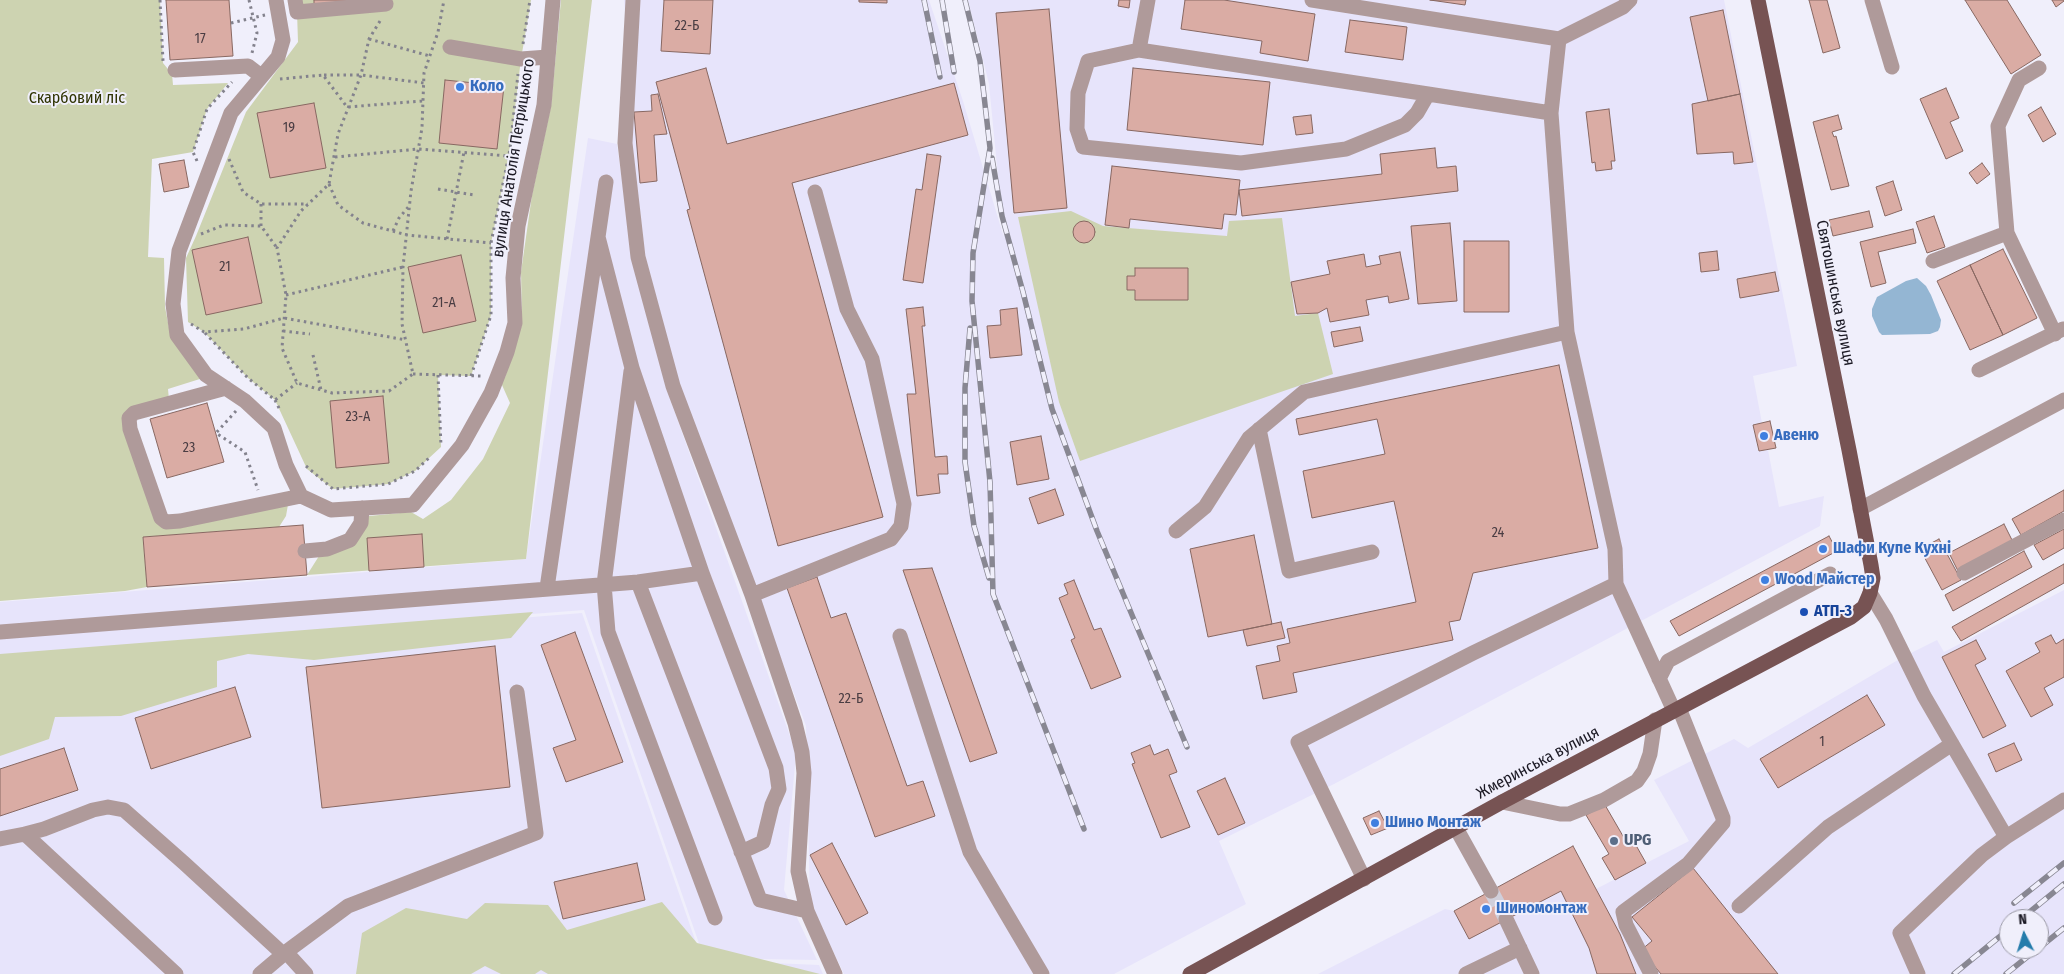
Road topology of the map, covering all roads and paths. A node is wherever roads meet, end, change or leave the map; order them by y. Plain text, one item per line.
1 (160, 0) edge
2 (249, 0) edge
3 (294, 0) edge
4 (444, 0) edge
5 (530, 0) edge
6 (553, 0) edge
7 (633, 0) edge
8 (1148, 0) edge
9 (1312, 0) edge
10 (1630, 0) edge
11 (1758, 0) edge
12 (1872, 0) edge
13 (277, 6) edge
14 (384, 11) joint
15 (254, 19) junction
16 (231, 23) dead end
17 (369, 39) junction
18 (1559, 39) junction
19 (450, 47) dead end
20 (1139, 50) junction
21 (430, 56) junction
22 (548, 57) junction
23 (521, 59) junction
24 (248, 66) junction
25 (1892, 67) dead end
26 (2039, 68) dead end
27 (175, 70) joint
28 (361, 75) junction
29 (261, 76) junction
30 (323, 76) junction
31 (278, 79) dead end
32 (424, 83) junction
33 (1428, 94) junction
34 (423, 101) junction
35 (348, 107) junction
36 (1551, 113) junction
37 (419, 149) junction
38 (464, 152) junction
39 (508, 156) junction
40 (335, 157) junction
41 (225, 165) dead end
42 (606, 182) dead end
43 (329, 184) junction
44 (438, 189) dead end
45 (456, 192) junction
46 (815, 192) dead end
47 (474, 195) dead end
48 (261, 204) junction
49 (308, 204) junction
50 (410, 205) junction
51 (261, 226) junction
52 (200, 227) dead end
53 (393, 231) junction
54 (2007, 233) junction
55 (407, 235) junction
56 (598, 236) junction
57 (447, 239) junction
58 (491, 243) junction
59 (277, 248) junction
60 (1933, 261) dead end
61 (403, 267) junction
62 (286, 295) junction
63 (284, 318) junction
64 (188, 322) dead end
65 (283, 331) junction
66 (2059, 331) edge
67 (204, 332) junction
68 (1567, 332) junction
69 (310, 334) dead end
70 (406, 340) junction
71 (313, 355) dead end
72 (632, 368) junction
73 (1979, 370) dead end
74 (412, 374) junction
75 (438, 375) junction
76 (471, 376) junction
77 (498, 376) junction
78 (297, 383) junction
79 (226, 388) junction
80 (321, 390) junction
81 (275, 400) junction
82 (2064, 400) edge
83 (245, 401) junction
84 (283, 417) dead end
85 (1259, 429) junction
86 (441, 447) dead end
87 (434, 453) dead end
88 (303, 460) dead end
89 (301, 496) junction
90 (263, 504) junction
91 (362, 508) junction
92 (1860, 509) junction
93 (2064, 520) edge
94 (1176, 531) dead end
95 (305, 551) dead end
96 (1372, 552) dead end
97 (1964, 573) dead end
98 (702, 574) junction
99 (1830, 574) dead end
100 (638, 582) junction
101 (604, 584) junction
102 (1616, 584) junction
103 (547, 588) junction
104 (1870, 593) junction
105 (752, 596) junction
106 (0, 632) edge
107 (900, 636) dead end
108 (1659, 679) junction
109 (517, 692) dead end
110 (1677, 709) junction
111 (1655, 720) junction
112 (1952, 744) junction
113 (2064, 800) edge
114 (1502, 802) junction
115 (1456, 828) junction
116 (25, 834) junction
117 (2006, 837) junction
118 (0, 838) edge
119 (741, 852) junction
120 (1364, 879) junction
121 (1491, 891) tunnel mouth
122 (1739, 906) dead end
123 (807, 911) junction
124 (715, 918) dead end
125 (1506, 919) tunnel mouth
126 (1520, 948) junction
127 (285, 953) junction
128 (176, 974) edge
129 (260, 974) edge
130 (306, 974) edge
131 (835, 974) edge
132 (1042, 974) edge
133 (1190, 974) edge
134 (1466, 974) edge
135 (1532, 974) edge
136 (1651, 974) edge
137 (1918, 974) edge

1 - 27 path
2 - 15 path
3 - 14 street
4 - 21 path
5 - 23 path
6 - 22 street, вулиця Анатолія Петрицького
7 - 105 street
8 - 20 street
9 - 18 street
10 - 18 street
11 - 92 main road, Святошинська вулиця
12 - 25 street
13 - 15 path
13 - 29 street
14 - 17 path
15 - 16 path
15 - 24 path
17 - 21 path
17 - 28 path
18 - 36 street
19 - 23 street
20 - 33 street
20 - 33 street
21 - 32 path
22 - 23 street
22 - 77 street, вулиця Анатолія Петрицького
23 - 39 path
24 - 27 street
24 - 29 street
26 - 54 street
28 - 30 path
28 - 32 path
28 - 35 path
29 - 79 street
30 - 31 path
30 - 35 path
32 - 34 path
33 - 36 street
34 - 35 path
34 - 37 path
35 - 40 path
36 - 68 street
37 - 38 path
37 - 40 path
37 - 50 path
38 - 39 path
38 - 45 path
39 - 58 path
40 - 43 path
41 - 48 path
42 - 56 street
43 - 49 path
43 - 53 path
44 - 45 path
45 - 47 path
45 - 57 path
46 - 105 street
48 - 49 path
48 - 51 path
49 - 59 path
50 - 53 path
50 - 55 path
51 - 52 path
51 - 59 path
53 - 55 path
54 - 60 street
54 - 66 street
55 - 57 path
55 - 61 path
56 - 72 street
56 - 103 street
57 - 58 path
58 - 76 path
59 - 62 path
61 - 62 path
61 - 70 path
62 - 63 path
63 - 65 path
63 - 67 path
63 - 70 path
64 - 67 path
65 - 69 path
65 - 78 path
66 - 73 street
67 - 81 path
68 - 85 street
68 - 102 street
70 - 74 path
71 - 80 path
72 - 98 street
72 - 101 street
74 - 75 path
74 - 80 path
75 - 76 path
75 - 86 path
76 - 77 path
77 - 91 street, вулиця Анатолія Петрицького
78 - 80 path
78 - 81 path
79 - 83 street
79 - 90 street
81 - 84 path
82 - 92 street
83 - 89 street
83 - 90 path
85 - 94 street
85 - 96 street
87 - 88 path
89 - 90 street
89 - 91 street, вулиця Анатолія Петрицького
91 - 95 street
92 - 104 main road, Святошинська вулиця
93 - 97 street
98 - 100 street
98 - 119 street
99 - 108 street
100 - 101 street
100 - 119 street
101 - 103 street
101 - 124 street
102 - 108 street
102 - 120 street
103 - 106 street
104 - 110 main road, Жмеринська вулиця
104 - 112 street
105 - 123 street
107 - 132 street
108 - 110 street
109 - 127 street
110 - 111 main road, Жмеринська вулиця
110 - 136 street
111 - 114 main road, Жмеринська вулиця
111 - 114 street
112 - 117 street
112 - 122 street
113 - 117 street
114 - 115 main road, Жмеринська вулиця
115 - 120 main road, Жмеринська вулиця
115 - 121 street
116 - 118 street
116 - 127 street
116 - 128 street
117 - 137 street
119 - 123 street
120 - 133 main road, Жмеринська вулиця
123 - 131 street
125 - 126 street
126 - 134 street
126 - 135 street
127 - 129 street
127 - 130 street

